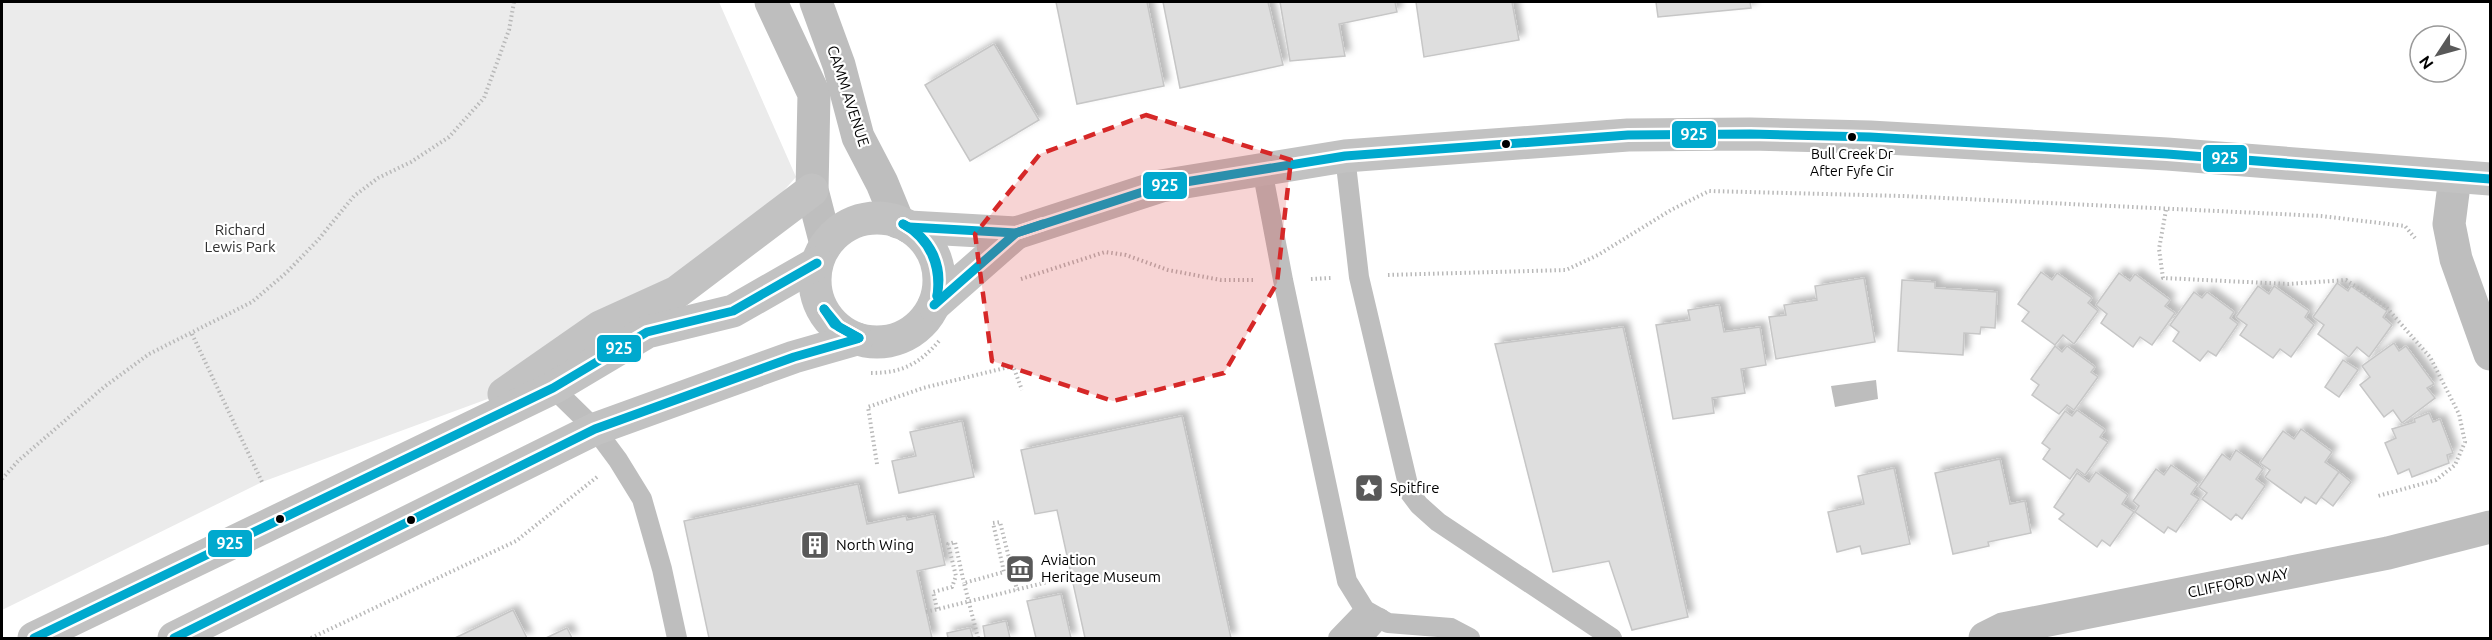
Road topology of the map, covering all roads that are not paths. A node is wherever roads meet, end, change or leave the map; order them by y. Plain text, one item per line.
1 (771, 2) edge
2 (816, 2) edge
3 (1345, 156) junction
4 (1262, 169) junction
5 (2455, 177) junction
6 (2490, 179) edge
7 (812, 190) junction
8 (904, 224) junction
9 (1016, 233) junction
10 (822, 254) junction
11 (934, 305) junction
12 (857, 339) junction
13 (2490, 354) edge
14 (553, 388) junction
15 (595, 429) junction
16 (414, 456) junction
17 (2490, 527) edge
18 (1372, 614) junction
19 (34, 639) edge
20 (174, 639) edge
21 (677, 639) edge
22 (1338, 639) edge
23 (1362, 639) edge
24 (1470, 639) edge
25 (1612, 639) edge
26 (1985, 639) edge

1 - 7 street
2 - 8 street, CAMM AVENUE
3 - 4 main road
3 - 5 main road
3 - 25 lane
4 - 9 main road
4 - 18 lane
5 - 6 main road
5 - 13 street
7 - 10 street
7 - 16 main road
8 - 9 main road
8 - 10 main road
8 - 11 main road
9 - 11 main road
10 - 12 main road
10 - 14 main road
11 - 12 main road
12 - 15 main road
14 - 15 lane
14 - 16 main road
15 - 20 main road
15 - 21 lane
16 - 19 main road
17 - 26 street, CLIFFORD WAY
18 - 22 lane
18 - 23 lane
18 - 24 lane

